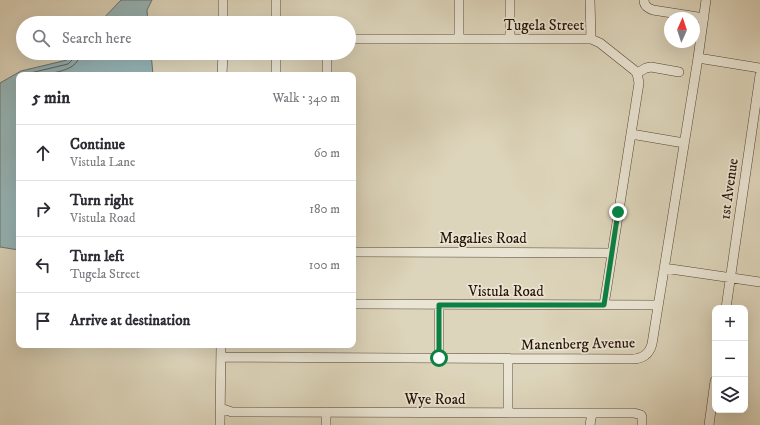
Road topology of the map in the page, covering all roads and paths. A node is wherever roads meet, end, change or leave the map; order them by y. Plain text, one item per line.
1 (222, 0) edge
2 (276, 0) edge
3 (459, 0) edge
4 (510, 0) edge
5 (590, 0) edge
6 (644, 0) edge
7 (706, 0) edge
8 (223, 16) edge
9 (276, 16) edge
10 (704, 18) junction
11 (459, 38) junction
12 (356, 39) edge
13 (510, 39) junction
14 (591, 39) junction
15 (698, 58) junction
16 (223, 60) edge
17 (276, 60) edge
18 (327, 60) edge
19 (760, 68) edge
20 (222, 72) edge
21 (276, 72) edge
22 (327, 72) edge
23 (679, 72) dead end
24 (637, 73) junction
25 (760, 75) edge
26 (631, 134) junction
27 (684, 143) junction
28 (356, 252) edge
29 (612, 253) junction
30 (664, 268) junction
31 (730, 278) junction
32 (760, 282) edge
33 (356, 304) edge
34 (439, 305) junction
35 (604, 305) junction
36 (658, 305) junction
37 (726, 305) edge
38 (221, 348) edge
39 (221, 357) junction
40 (439, 358) junction
41 (508, 358) junction
42 (712, 403) edge
43 (220, 408) junction
44 (326, 412) junction
45 (508, 413) junction
46 (592, 413) junction
47 (220, 425) edge
48 (326, 425) edge
49 (590, 425) edge
50 (642, 425) edge
51 (709, 425) edge

1 - 8 street
2 - 9 street
3 - 11 street
4 - 13 street
5 - 14 street
6 - 10 street
7 - 10 street, Manenberg Avenue
10 - 15 street, Manenberg Avenue
11 - 12 street, Tugela Street
11 - 13 street, Tugela Street
13 - 14 street, Tugela Street
14 - 24 street, Tugela Street
15 - 19 street
15 - 27 street, Manenberg Avenue
16 - 20 street
17 - 21 street
18 - 22 street
23 - 24 street
24 - 26 street
25 - 31 street, 1st Avenue
26 - 27 street
26 - 29 street
27 - 30 street, Manenberg Avenue
28 - 29 street, Magalies Road
29 - 35 street
30 - 31 street
30 - 36 street, Manenberg Avenue
31 - 32 street
31 - 37 street, 1st Avenue
33 - 34 street, Vistula Road
34 - 35 street, Vistula Road
34 - 40 street
35 - 36 street, Vistula Road
36 - 41 street, Manenberg Avenue
38 - 39 street
39 - 40 street, Manenberg Avenue
39 - 43 street
40 - 41 street, Manenberg Avenue
41 - 45 street
42 - 51 street
43 - 44 street, Wye Road
43 - 47 street
44 - 45 street, Wye Road
44 - 48 street
45 - 46 street, Wye Road
46 - 49 street
46 - 50 street, Wye Road

